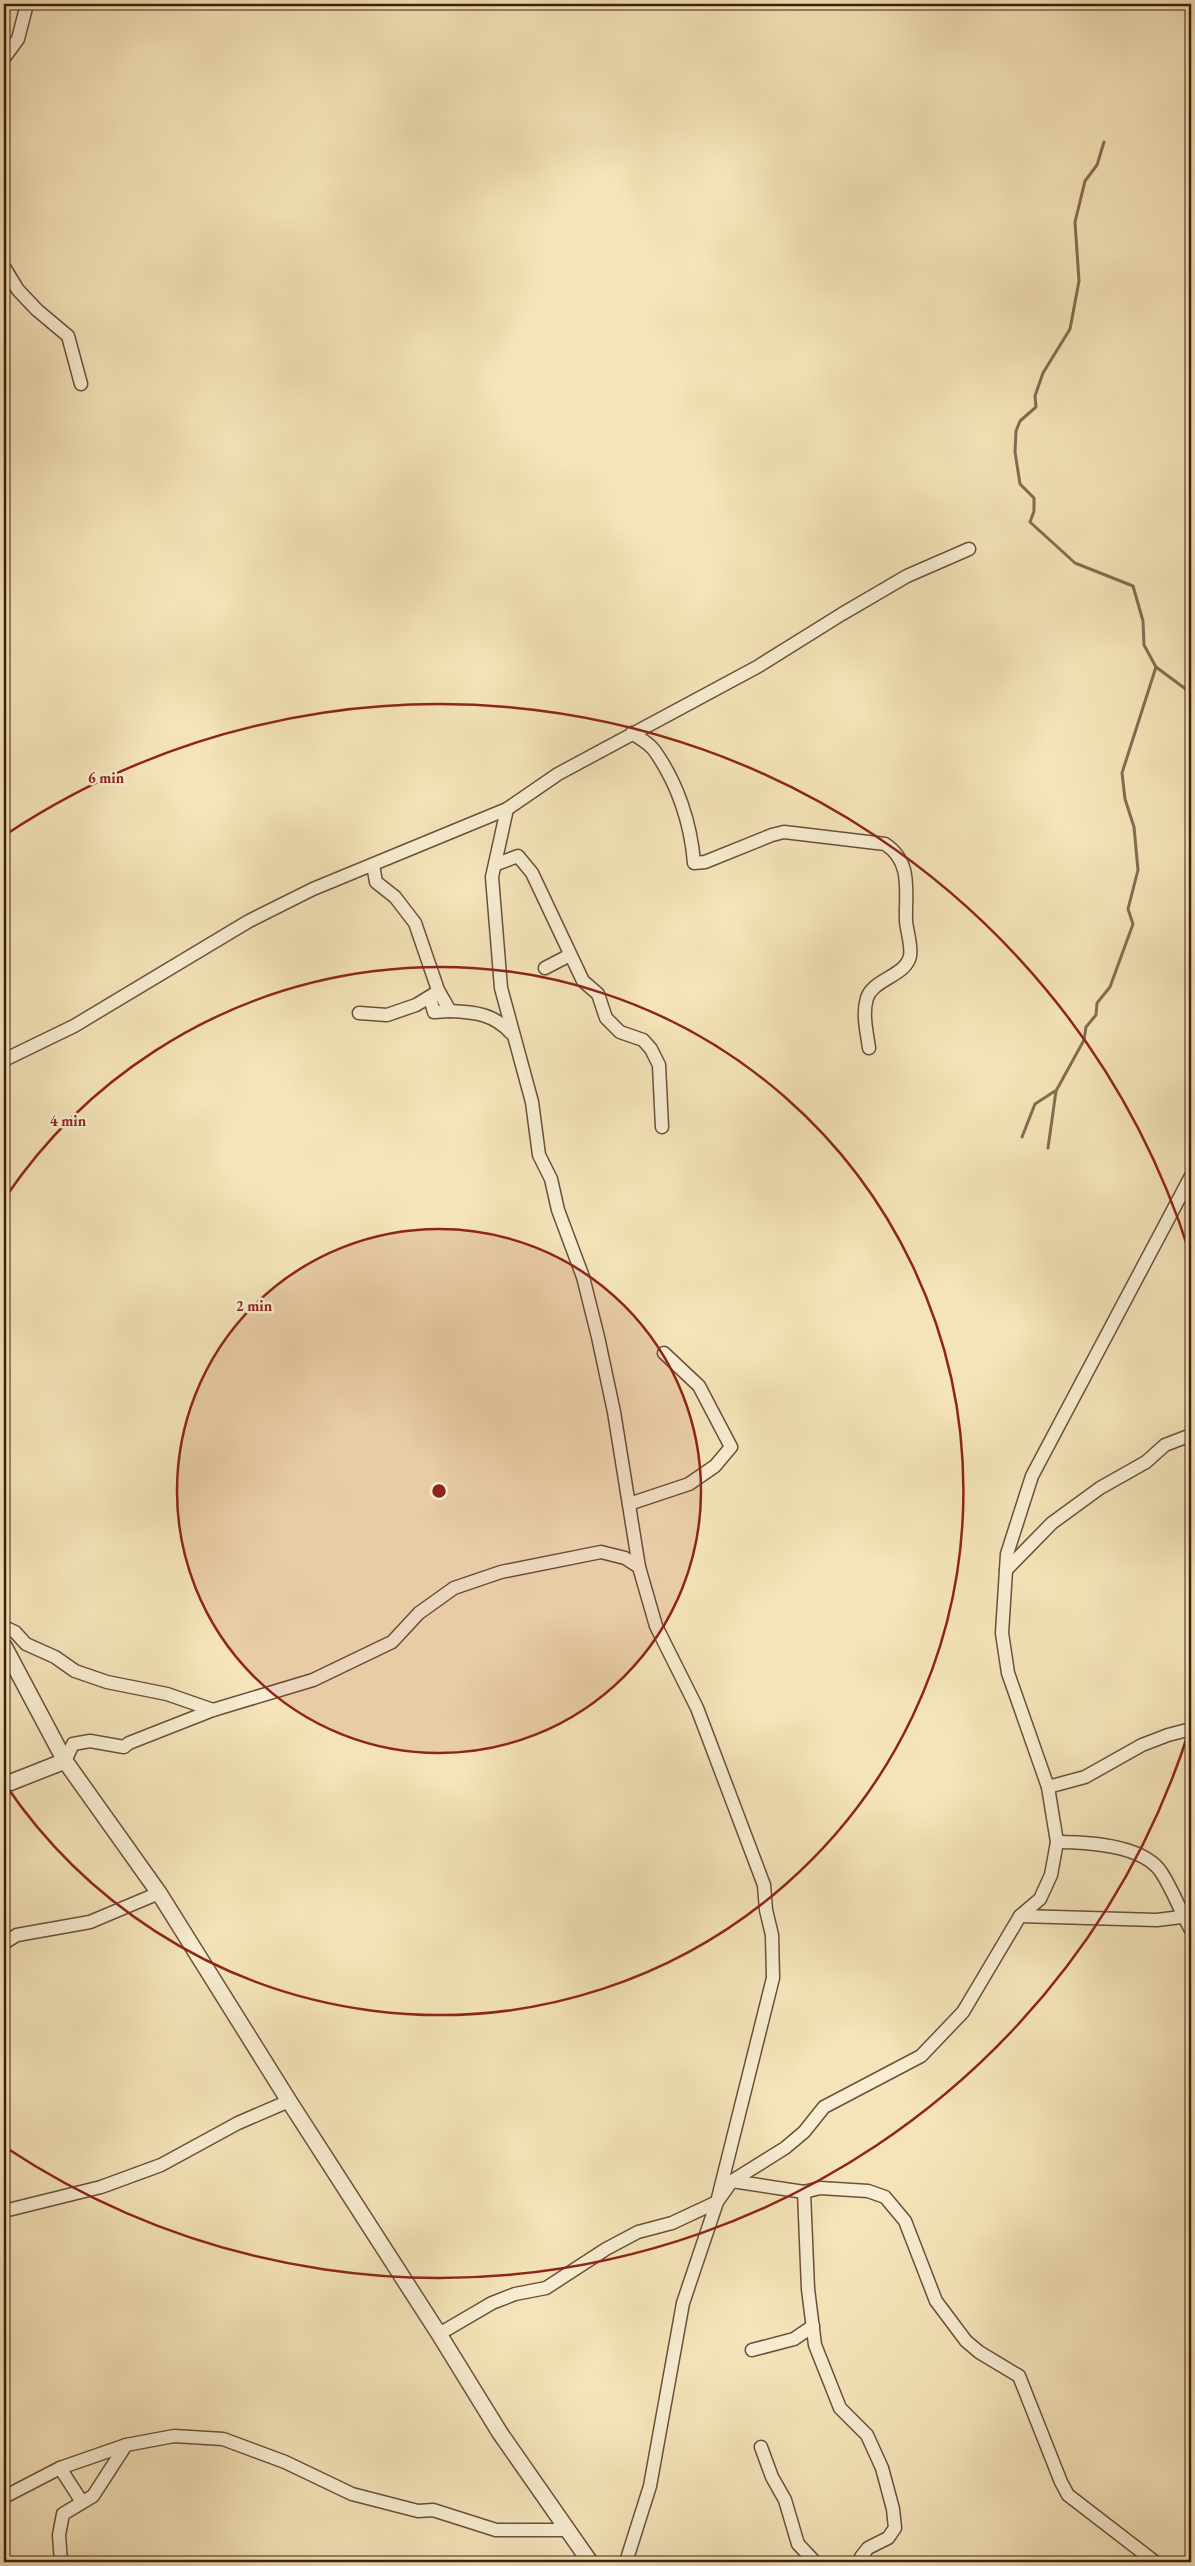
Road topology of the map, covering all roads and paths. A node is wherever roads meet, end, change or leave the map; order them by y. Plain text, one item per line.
1 (27, 4) edge
2 (4, 58) edge
3 (4, 267) edge
4 (81, 384) dead end
5 (969, 549) dead end
6 (632, 733) junction
7 (507, 809) junction
8 (500, 836) junction
9 (518, 856) junction
10 (497, 864) junction
11 (373, 865) junction
12 (361, 870) junction
13 (376, 882) junction
14 (570, 955) junction
15 (545, 968) dead end
16 (434, 994) junction
17 (359, 1013) dead end
18 (515, 1037) junction
19 (869, 1048) dead end
20 (4, 1060) edge
21 (662, 1127) dead end
22 (1191, 1176) edge
23 (664, 1353) dead end
24 (1191, 1434) edge
25 (629, 1504) junction
26 (639, 1567) junction
27 (1006, 1570) junction
28 (4, 1627) edge
29 (4, 1646) edge
30 (213, 1710) junction
31 (1191, 1729) edge
32 (65, 1761) junction
33 (4, 1785) edge
34 (1048, 1787) junction
35 (1057, 1842) junction
36 (159, 1893) junction
37 (1020, 1916) junction
38 (1187, 1916) edge
39 (1191, 1930) edge
40 (4, 1942) edge
41 (289, 2101) junction
42 (732, 2181) junction
43 (804, 2192) junction
44 (717, 2202) junction
45 (4, 2211) edge
46 (812, 2326) junction
47 (439, 2334) junction
48 (752, 2350) dead end
49 (126, 2445) junction
50 (762, 2447) dead end
51 (60, 2468) junction
52 (4, 2497) edge
53 (82, 2502) junction
54 (568, 2530) junction
55 (61, 2562) edge
56 (590, 2562) edge
57 (626, 2562) edge
58 (815, 2562) edge
59 (861, 2562) edge
60 (1155, 2562) edge

1 - 2 street
3 - 4 street
5 - 6 street
6 - 7 street
6 - 19 street
7 - 8 street
7 - 11 street
8 - 9 street
8 - 10 street
9 - 10 street
9 - 14 street
10 - 18 street
11 - 12 street
11 - 13 street
12 - 13 street
12 - 20 street
13 - 16 street
14 - 15 street
14 - 21 street
16 - 17 street
16 - 18 street
18 - 25 street
22 - 27 street
23 - 25 street
24 - 27 street
25 - 26 street
26 - 30 street
26 - 44 street
27 - 34 street
28 - 30 street
29 - 32 street
30 - 32 street
31 - 34 street
32 - 33 street
32 - 36 street
34 - 35 street
35 - 37 street
35 - 38 street
36 - 40 street
36 - 41 street
37 - 38 street
37 - 42 street
38 - 39 street
41 - 45 street
41 - 47 street
42 - 43 street
42 - 44 street
43 - 46 street
43 - 60 street
44 - 47 street
44 - 57 street
46 - 48 street
46 - 59 street
47 - 54 street
49 - 51 street
49 - 53 street
49 - 54 street
50 - 58 street
51 - 52 street
51 - 53 street
53 - 55 street
54 - 56 street

